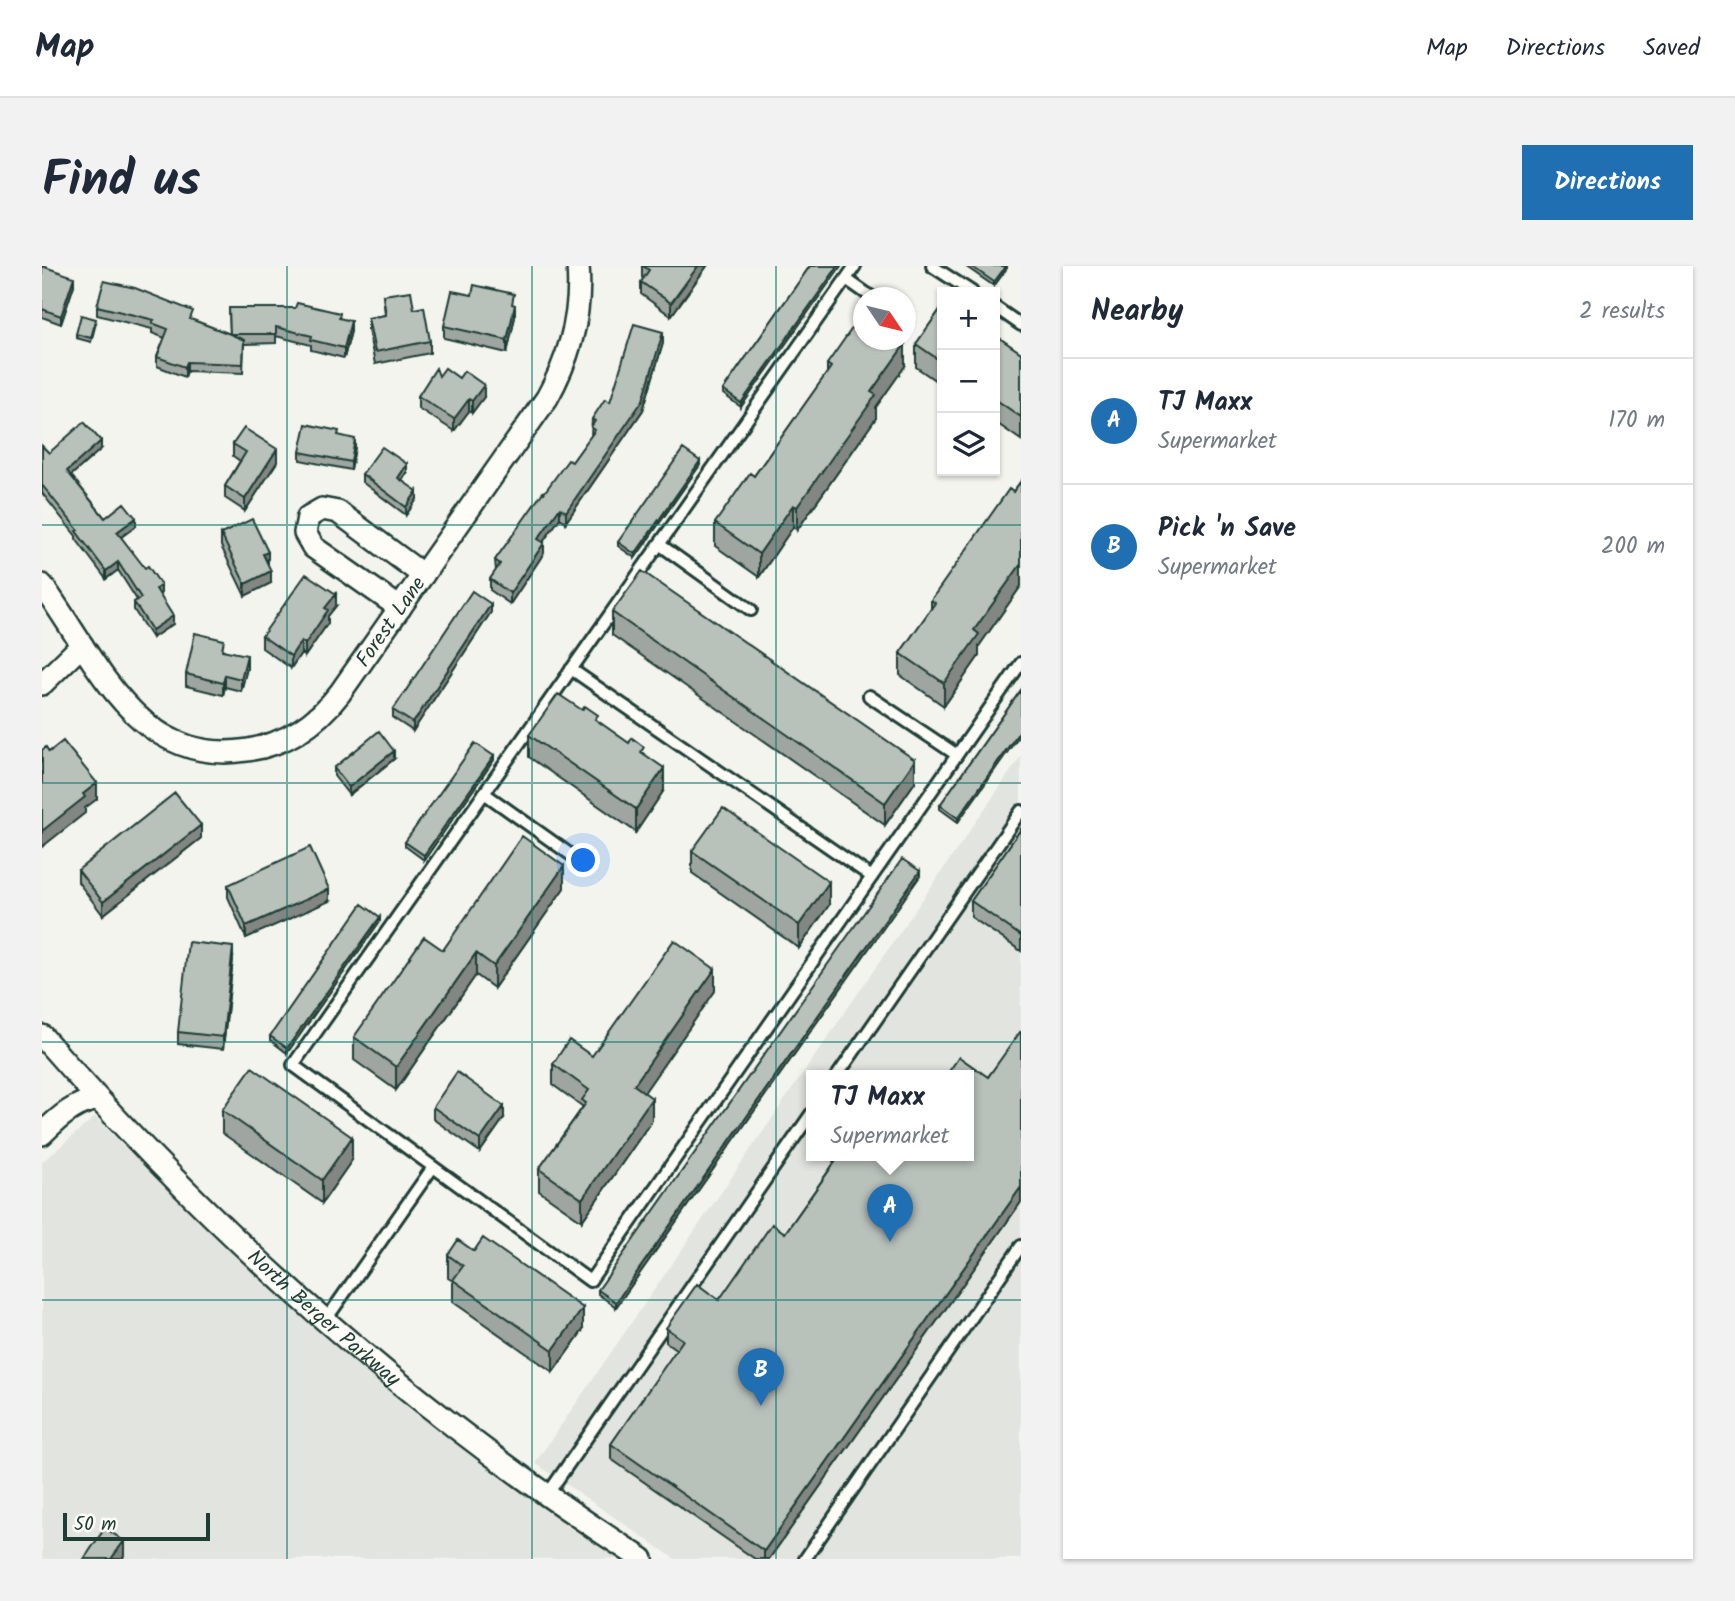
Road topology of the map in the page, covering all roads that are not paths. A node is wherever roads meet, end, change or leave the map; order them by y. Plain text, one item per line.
1 (578, 266) edge
2 (855, 266) edge
3 (932, 266) edge
4 (846, 279) junction
5 (857, 287) edge
6 (964, 287) edge
7 (1000, 310) edge
8 (1021, 325) edge
9 (659, 544) junction
10 (424, 575) junction
11 (42, 585) edge
12 (400, 608) junction
13 (751, 610) dead end
14 (82, 645) junction
15 (1021, 663) edge
16 (571, 669) junction
17 (42, 684) edge
18 (869, 696) dead end
19 (957, 755) junction
20 (484, 793) junction
21 (1021, 811) edge
22 (581, 862) dead end
23 (872, 877) junction
24 (42, 1036) edge
25 (841, 1070) edge
26 (98, 1100) junction
27 (806, 1121) edge
28 (42, 1134) edge
29 (433, 1167) junction
30 (1021, 1246) edge
31 (325, 1321) junction
32 (548, 1495) junction
33 (642, 1559) edge
34 (805, 1559) edge

1 - 10 street, Forest Lane
2 - 4 lane
3 - 6 lane
4 - 5 lane
4 - 9 lane
7 - 8 lane
9 - 13 lane
9 - 16 lane
10 - 12 street, Forest Lane
10 - 12 street
11 - 14 street, Forest Lane
12 - 14 street, Forest Lane
14 - 17 street
15 - 19 lane
16 - 20 lane
16 - 23 lane
18 - 19 lane
19 - 23 lane
20 - 22 lane
20 - 29 lane
21 - 25 lane
23 - 29 lane
24 - 26 street, North Berger Parkway
26 - 28 street
26 - 31 street, North Berger Parkway
27 - 32 lane
29 - 31 lane
30 - 34 lane
31 - 32 street, North Berger Parkway
32 - 33 street, North Berger Parkway

